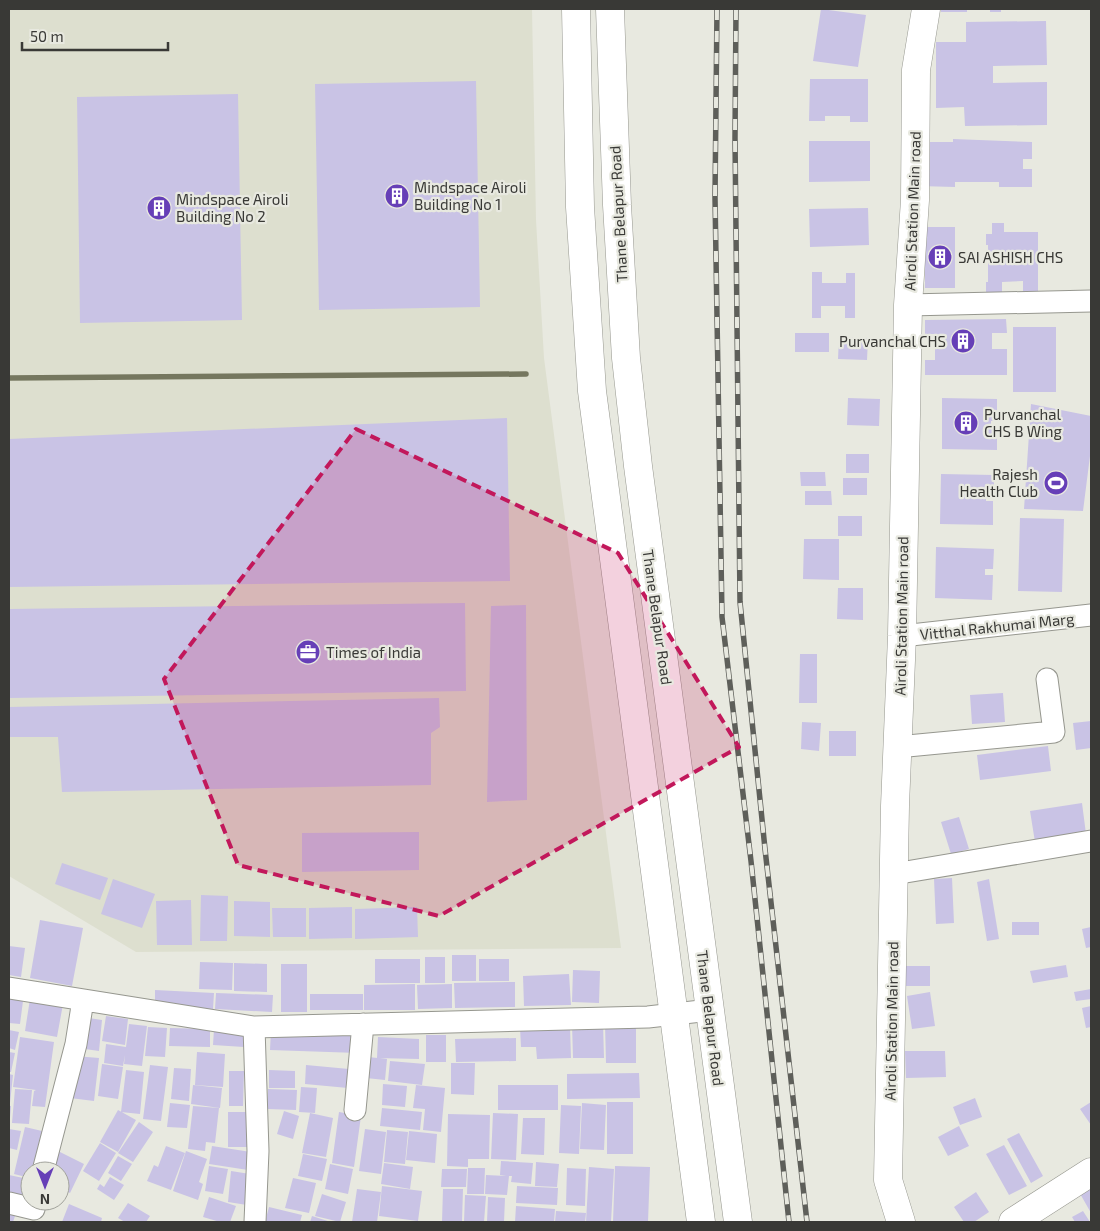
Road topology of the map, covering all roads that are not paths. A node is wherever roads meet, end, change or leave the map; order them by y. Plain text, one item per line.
1 (576, 9) edge
2 (610, 9) edge
3 (926, 9) edge
4 (1091, 301) edge
5 (908, 305) junction
6 (1091, 615) edge
7 (902, 636) junction
8 (1047, 679) dead end
9 (898, 747) junction
10 (1091, 841) edge
11 (894, 874) junction
12 (9, 988) edge
13 (83, 1000) junction
14 (710, 1010) junction
15 (674, 1015) junction
16 (363, 1024) junction
17 (254, 1027) junction
18 (355, 1110) dead end
19 (46, 1161) edge
20 (1091, 1172) edge
21 (255, 1222) edge
22 (701, 1222) edge
23 (738, 1222) edge
24 (901, 1222) edge
25 (1013, 1222) edge

1 - 15 main road
2 - 14 main road, Thane Belapur Road
3 - 5 main road, Airoli Station Main road
4 - 5 street
5 - 7 main road, Airoli Station Main road
6 - 7 street, Vitthal Rakhumai Marg
7 - 9 main road, Airoli Station Main road
8 - 9 street
9 - 11 main road, Airoli Station Main road
10 - 11 street
11 - 24 main road, Airoli Station Main road
12 - 13 street
13 - 17 street
13 - 19 street
14 - 15 street
14 - 23 main road, Thane Belapur Road
15 - 16 street
15 - 22 main road
16 - 17 street
16 - 18 street
17 - 21 street
20 - 25 main road

